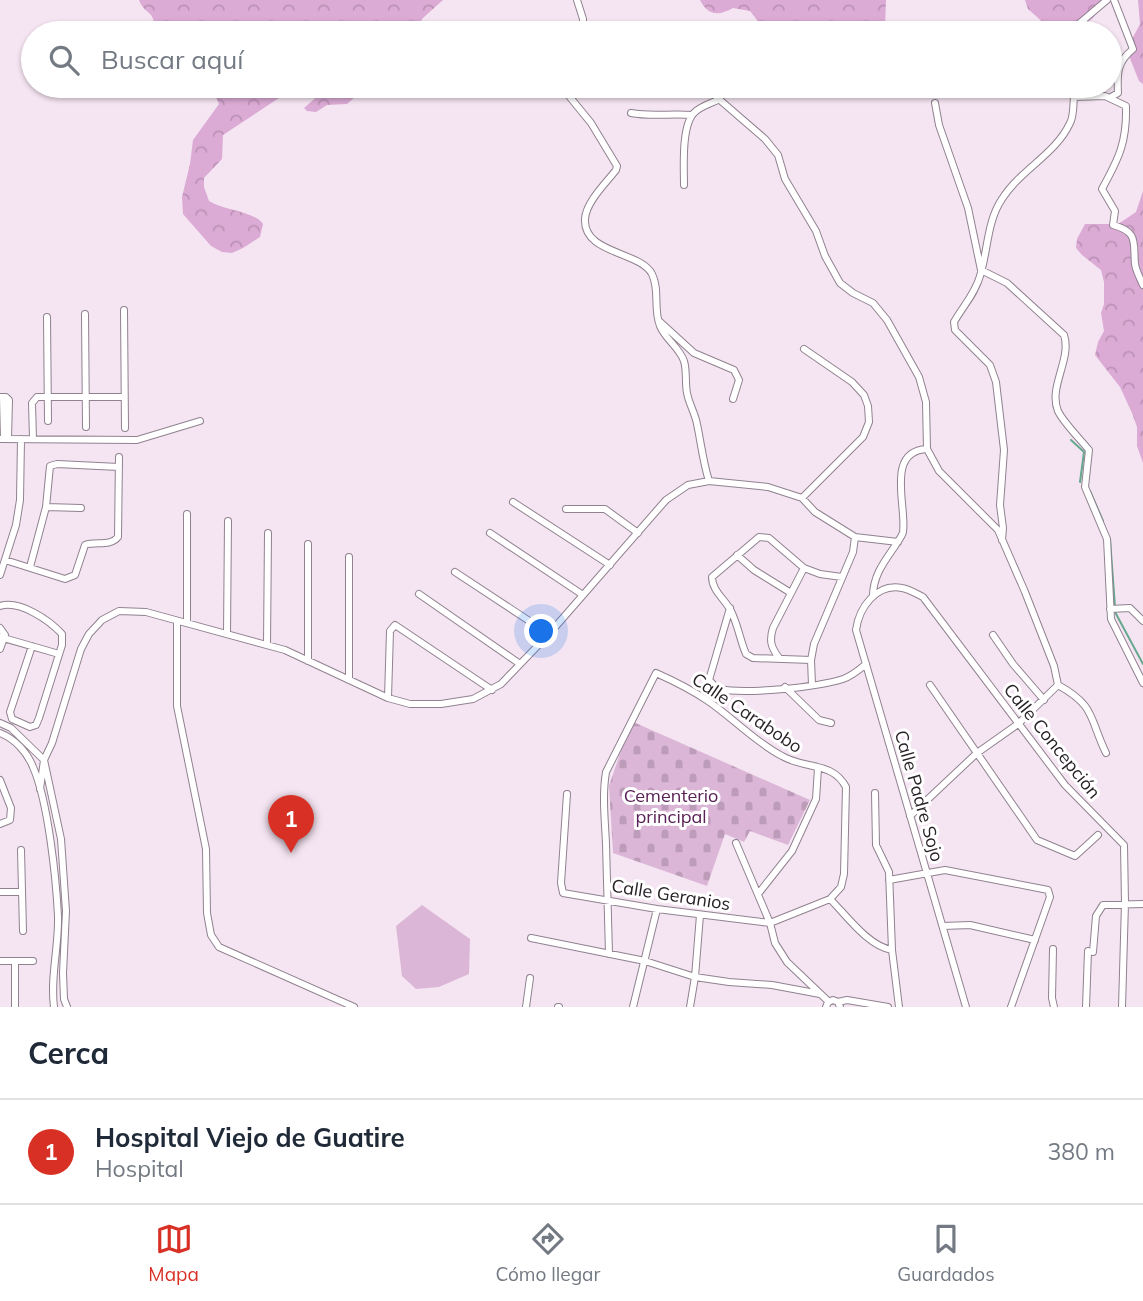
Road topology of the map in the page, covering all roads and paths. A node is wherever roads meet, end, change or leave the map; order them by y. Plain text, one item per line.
1 (577, 0) edge
2 (1107, 0) edge
3 (1114, 0) edge
4 (583, 21) edge
5 (1082, 21) edge
6 (1122, 57) edge
7 (571, 98) edge
8 (1074, 98) edge
9 (1113, 98) edge
10 (720, 99) joint
11 (935, 103) dead end
12 (631, 113) dead end
13 (692, 115) junction
14 (684, 185) dead end
15 (981, 270) junction
16 (1143, 285) edge
17 (124, 310) dead end
18 (85, 314) dead end
19 (47, 317) dead end
20 (658, 320) junction
21 (804, 349) dead end
22 (48, 396) junction
23 (85, 396) junction
24 (1, 397) edge
25 (124, 397) junction
26 (733, 399) dead end
27 (48, 421) dead end
28 (200, 421) dead end
29 (86, 427) dead end
30 (125, 428) dead end
31 (4, 439) edge
32 (21, 439) junction
33 (33, 439) junction
34 (927, 449) junction
35 (119, 457) dead end
36 (118, 467) junction
37 (709, 481) junction
38 (802, 498) junction
39 (513, 502) dead end
40 (46, 508) junction
41 (81, 508) dead end
42 (566, 509) dead end
43 (187, 514) dead end
44 (228, 520) dead end
45 (268, 533) dead end
46 (490, 533) dead end
47 (638, 533) junction
48 (855, 537) junction
49 (1002, 540) junction
50 (898, 542) junction
51 (308, 544) dead end
52 (737, 555) junction
53 (349, 556) dead end
54 (5, 560) junction
55 (610, 565) junction
56 (30, 567) junction
57 (804, 568) junction
58 (455, 572) dead end
59 (0, 575) edge
60 (842, 577) junction
61 (791, 593) junction
62 (419, 594) dead end
63 (583, 595) junction
64 (873, 596) junction
65 (0, 606) edge
66 (730, 608) junction
67 (1114, 609) junction
68 (177, 621) junction
69 (1143, 621) edge
70 (187, 623) junction
71 (0, 628) edge
72 (228, 634) junction
73 (549, 634) junction
74 (993, 635) dead end
75 (2, 637) edge
76 (267, 645) junction
77 (32, 646) junction
78 (0, 649) edge
79 (59, 654) junction
80 (779, 658) junction
81 (811, 660) junction
82 (308, 661) junction
83 (520, 664) junction
84 (866, 664) junction
85 (348, 680) junction
86 (1143, 682) edge
87 (812, 685) junction
88 (930, 685) dead end
89 (1058, 685) junction
90 (785, 687) junction
91 (718, 689) junction
92 (492, 690) junction
93 (388, 698) junction
94 (1044, 700) junction
95 (709, 702) junction
96 (0, 723) edge
97 (831, 723) dead end
98 (1018, 724) junction
99 (0, 733) edge
100 (25, 752) junction
101 (977, 753) junction
102 (1106, 753) dead end
103 (44, 760) junction
104 (818, 768) junction
105 (0, 780) edge
106 (40, 789) junction
107 (875, 793) dead end
108 (567, 794) dead end
109 (910, 816) junction
110 (0, 824) edge
111 (1098, 835) dead end
112 (736, 843) dead end
113 (22, 850) dead end
114 (927, 872) junction
115 (889, 880) junction
116 (0, 892) edge
117 (22, 892) junction
118 (758, 894) junction
119 (830, 899) junction
120 (608, 900) junction
121 (1125, 903) junction
122 (1143, 904) edge
123 (657, 909) junction
124 (700, 915) junction
125 (771, 923) junction
126 (943, 926) junction
127 (23, 931) dead end
128 (531, 939) dead end
129 (1035, 940) junction
130 (1053, 948) dead end
131 (892, 950) junction
132 (609, 954) junction
133 (0, 961) edge
134 (15, 961) junction
135 (33, 961) dead end
136 (645, 961) junction
137 (695, 977) junction
138 (530, 978) dead end
139 (820, 994) junction
140 (828, 1004) edge
141 (839, 1005) edge
142 (15, 1007) edge
143 (54, 1007) edge
144 (67, 1007) edge
145 (354, 1007) edge
146 (526, 1007) edge
147 (633, 1007) edge
148 (690, 1007) edge
149 (888, 1007) edge
150 (899, 1007) edge
151 (965, 1007) edge
152 (1012, 1007) edge
153 (1054, 1007) edge
154 (1086, 1007) edge
155 (1122, 1007) edge

1 - 4 street
2 - 5 street
3 - 6 street
7 - 20 street
8 - 15 street
9 - 16 street
10 - 13 street
10 - 34 street
11 - 15 street
12 - 13 street
13 - 14 street
15 - 49 street
15 - 67 street
17 - 25 street
18 - 23 street
19 - 22 street
20 - 26 street
20 - 37 street
21 - 38 street
22 - 23 street
22 - 27 street
22 - 33 street
23 - 25 street
23 - 29 street
24 - 31 street
25 - 30 street
28 - 33 street
31 - 32 street
32 - 33 street
32 - 54 street
34 - 49 street
34 - 50 street
35 - 36 street
36 - 40 street
36 - 56 street
37 - 38 street
37 - 47 street
38 - 48 street
39 - 55 street
40 - 41 street
40 - 56 street
42 - 47 street
43 - 70 street
44 - 72 street
45 - 76 street
46 - 63 street
47 - 55 street
48 - 50 street
48 - 60 street
49 - 89 street
50 - 64 street, Calle Padre Sojo
51 - 82 street
52 - 57 street
52 - 61 street
52 - 66 street
53 - 85 street
54 - 56 street
54 - 59 street
55 - 63 street
57 - 60 street
57 - 61 street
58 - 73 street
60 - 81 street
61 - 80 street
62 - 83 street
63 - 73 street
64 - 84 street, Calle Padre Sojo
64 - 98 street, Calle Concepción
65 - 79 street
66 - 80 street
66 - 91 street
67 - 69 street
67 - 86 street
68 - 70 street
68 - 103 street
68 - 145 street
70 - 72 street
71 - 75 street
72 - 76 street
73 - 83 street
74 - 94 street
75 - 77 street
75 - 78 street
76 - 82 street
77 - 79 street
77 - 79 street
80 - 81 street
81 - 87 street
82 - 85 street
83 - 92 street
84 - 87 street
84 - 109 street, Calle Padre Sojo
85 - 93 street
87 - 90 street
88 - 101 street
89 - 94 street
89 - 102 street
90 - 91 street
90 - 97 street
91 - 95 street
92 - 93 street
92 - 93 street
94 - 98 street
95 - 104 street, Calle Carabobo
95 - 120 street, Calle Carabobo
96 - 103 street
98 - 101 street
98 - 121 street, Calle Concepción
99 - 100 street
100 - 103 street
100 - 106 street
101 - 109 street
101 - 111 street
103 - 106 street
103 - 144 street
104 - 118 street
104 - 119 street, Calle Carabobo
105 - 110 street
106 - 143 street
107 - 115 street
108 - 120 street, Calle Geranios
109 - 114 street, Calle Padre Sojo
112 - 118 street
113 - 117 street
114 - 115 street
114 - 126 street, Calle Padre Sojo
114 - 129 street
115 - 131 street
116 - 117 street
117 - 127 street
118 - 125 street
119 - 125 street
119 - 131 street
120 - 123 street, Calle Geranios
120 - 132 street
121 - 122 street
121 - 154 street
121 - 155 street, Calle Concepción
123 - 124 street, Calle Geranios
123 - 136 street
124 - 125 street, Calle Geranios
124 - 137 street
125 - 139 street
126 - 129 street
126 - 151 street, Calle Padre Sojo
128 - 132 street
129 - 152 street
130 - 153 street
131 - 150 street
132 - 136 street
133 - 134 street
134 - 135 street
134 - 142 street
136 - 137 street
136 - 147 street
137 - 139 street
137 - 148 street
138 - 146 street
139 - 140 street
140 - 141 street
141 - 149 street

